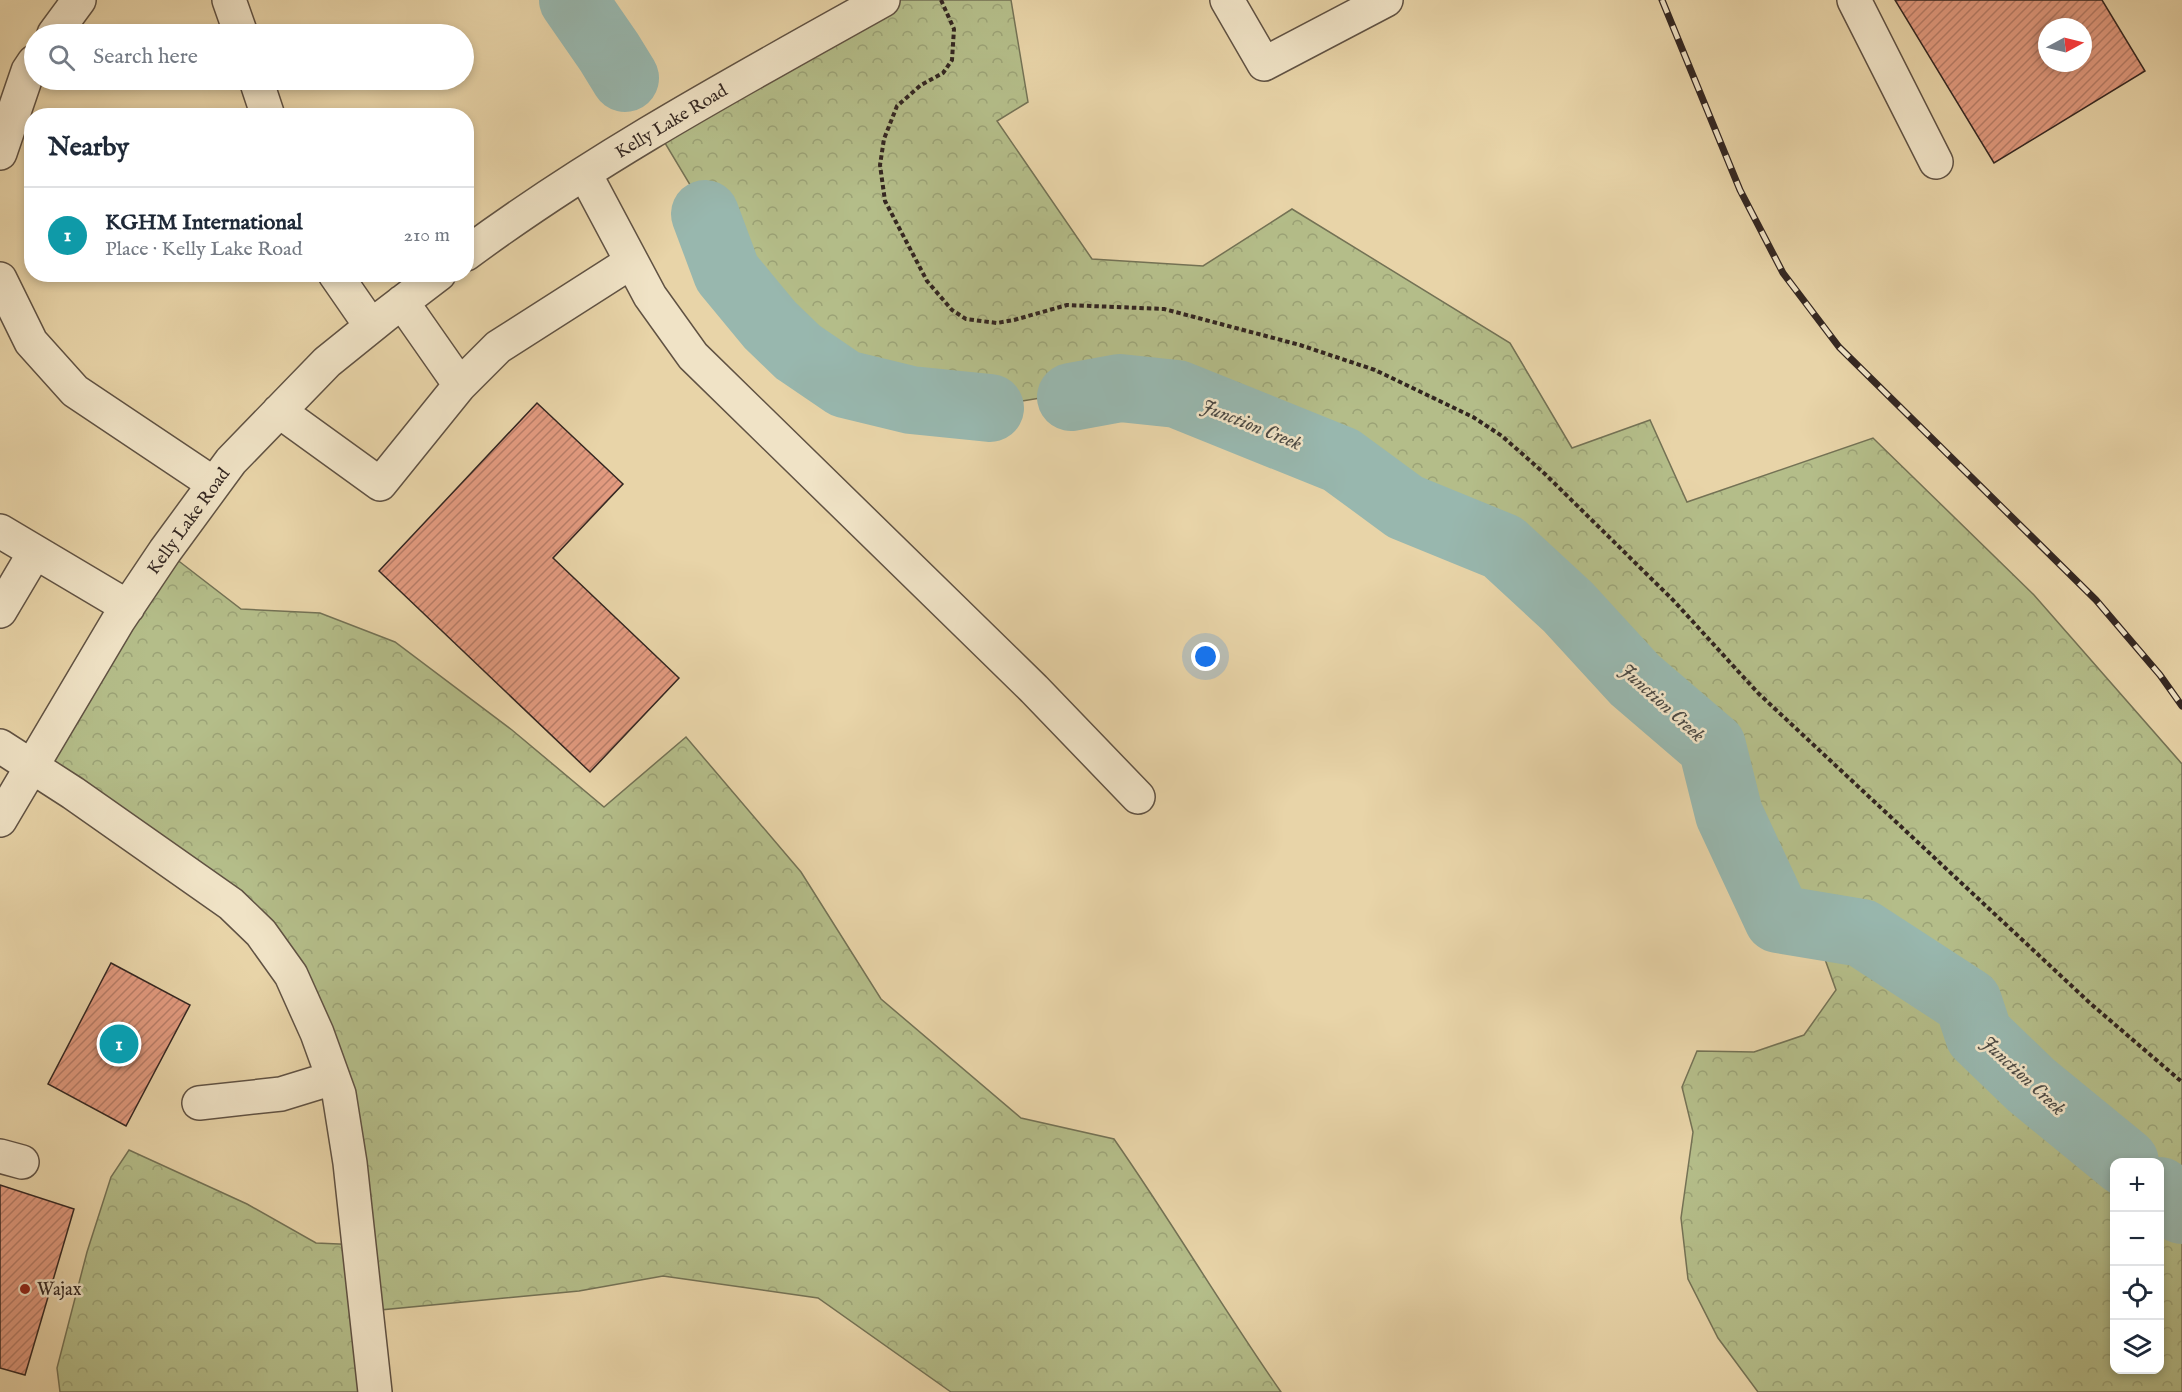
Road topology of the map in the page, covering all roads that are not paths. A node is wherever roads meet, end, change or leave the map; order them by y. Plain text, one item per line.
1 (79, 0) edge
2 (230, 0) edge
3 (883, 0) edge
4 (1227, 0) edge
5 (1386, 0) edge
6 (1854, 0) edge
7 (61, 24) edge
8 (238, 24) edge
9 (24, 84) edge
10 (259, 90) edge
11 (265, 108) edge
12 (0, 153) edge
13 (1936, 162) dead end
14 (585, 174) junction
15 (474, 248) edge
16 (632, 262) junction
17 (0, 279) edge
18 (341, 282) edge
19 (429, 282) edge
20 (402, 302) junction
21 (371, 326) junction
22 (460, 385) junction
23 (279, 411) junction
24 (214, 484) junction
25 (0, 531) edge
26 (35, 552) junction
27 (128, 607) junction
28 (0, 611) edge
29 (0, 746) edge
30 (31, 767) junction
31 (1137, 797) dead end
32 (0, 820) edge
33 (333, 1078) junction
34 (199, 1103) dead end
35 (375, 1392) edge

1 - 7 street
2 - 8 street
3 - 14 street, Kelly Lake Road
4 - 5 street
6 - 13 street
9 - 12 street
10 - 11 street
14 - 15 street, Kelly Lake Road
14 - 16 street
16 - 22 street
16 - 31 street
17 - 24 street
18 - 21 street
19 - 20 street, Kelly Lake Road
20 - 21 street, Kelly Lake Road
20 - 22 street
21 - 23 street, Kelly Lake Road
22 - 23 street
23 - 24 street, Kelly Lake Road
24 - 27 street, Kelly Lake Road
25 - 26 street
26 - 27 street
26 - 28 street
27 - 30 street, Kelly Lake Road
29 - 30 street
30 - 32 street, Kelly Lake Road
30 - 33 street
33 - 34 street
33 - 35 street

